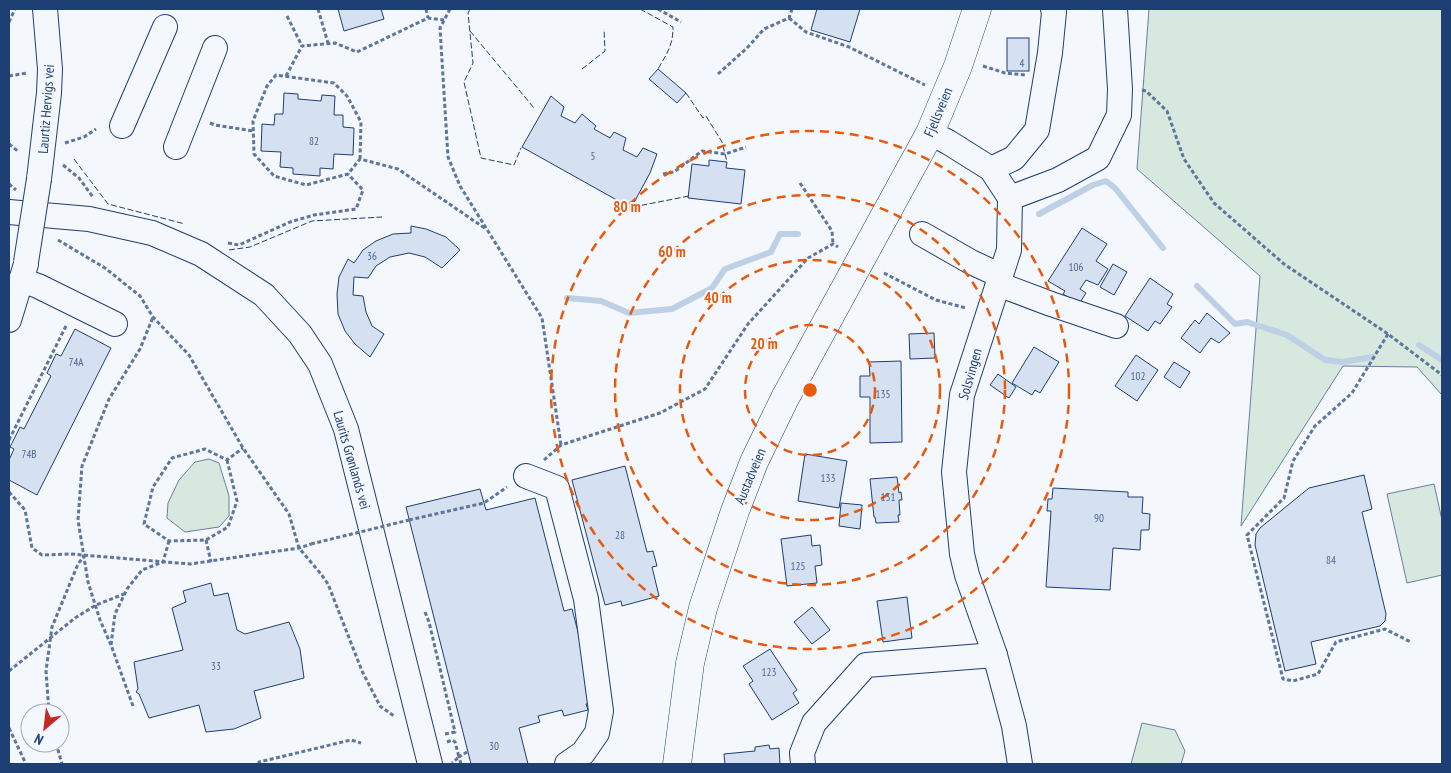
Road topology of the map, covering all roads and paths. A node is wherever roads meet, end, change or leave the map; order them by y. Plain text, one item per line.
1 (15, 9) edge
2 (45, 9) edge
3 (318, 9) edge
4 (426, 9) edge
5 (450, 9) edge
6 (658, 9) edge
7 (792, 9) edge
8 (977, 9) edge
9 (1053, 9) edge
10 (1115, 9) edge
11 (287, 16) dead end
12 (428, 18) junction
13 (789, 18) junction
14 (444, 20) junction
15 (9, 22) edge
16 (681, 22) dead end
17 (165, 27) dead end
18 (328, 44) junction
19 (302, 46) junction
20 (215, 48) dead end
21 (980, 64) dead end
22 (718, 74) dead end
23 (286, 76) junction
24 (1046, 77) junction
25 (930, 88) dead end
26 (1120, 89) junction
27 (190, 114) junction
28 (122, 126) dead end
29 (96, 129) dead end
30 (253, 130) junction
31 (930, 133) junction
32 (746, 147) dead end
33 (176, 148) dead end
34 (43, 150) junction
35 (360, 159) junction
36 (991, 169) junction
37 (348, 174) junction
38 (663, 174) dead end
39 (800, 183) dead end
40 (1010, 198) junction
41 (888, 211) joint
42 (9, 212) edge
43 (48, 216) junction
44 (114, 225) junction
45 (486, 229) junction
46 (922, 234) dead end
47 (833, 244) junction
48 (838, 247) dead end
49 (210, 261) junction
50 (24, 271) junction
51 (884, 272) dead end
52 (999, 280) junction
53 (77, 305) junction
54 (989, 313) junction
55 (153, 317) junction
56 (9, 320) edge
57 (114, 324) dead end
58 (1116, 326) dead end
59 (1388, 334) junction
60 (1442, 375) edge
61 (9, 440) edge
62 (561, 445) junction
63 (243, 448) junction
64 (227, 460) junction
65 (526, 476) junction
66 (9, 492) edge
67 (206, 540) junction
68 (169, 541) junction
69 (299, 548) junction
70 (85, 556) junction
71 (163, 562) junction
72 (211, 562) junction
73 (125, 594) junction
74 (96, 605) junction
75 (425, 612) dead end
76 (51, 637) junction
77 (1411, 642) dead end
78 (111, 645) junction
79 (995, 655) junction
80 (9, 671) edge
81 (48, 703) edge
82 (133, 706) dead end
83 (395, 717) dead end
84 (9, 728) edge
85 (455, 732) dead end
86 (452, 740) dead end
87 (361, 743) dead end
88 (468, 752) dead end
89 (459, 757) junction
90 (26, 764) edge
91 (259, 764) edge
92 (430, 764) edge
93 (450, 764) edge
94 (461, 764) edge
95 (567, 764) edge
96 (677, 764) edge
97 (803, 764) edge
98 (1020, 764) edge

1 - 15 path
2 - 34 street, Laurtiz Hervigs vei
3 - 18 path
4 - 12 path
5 - 14 path
6 - 16 path
7 - 13 path
8 - 31 main road, Fjellsveien
9 - 24 street
10 - 26 street
11 - 19 path
12 - 14 path
12 - 18 path
13 - 22 path
13 - 25 path
14 - 45 path
17 - 28 street
18 - 19 path
19 - 23 path
20 - 27 street
21 - 24 path
23 - 30 path
23 - 35 path
24 - 36 street
26 - 40 street
26 - 59 path
27 - 30 path
27 - 33 street
29 - 34 path
30 - 37 path
31 - 36 street
31 - 41 main road, Fjellsveien
32 - 38 path
34 - 44 path
34 - 50 street, Laurtiz Hervigs vei, bridge
35 - 37 path
35 - 45 path
36 - 40 street
37 - 49 path
39 - 47 path
40 - 52 street, Solsvingen
41 - 96 main road, Austadveien
42 - 43 street, Laurits Grønlands vei
43 - 44 street, Laurits Grønlands vei
43 - 55 path
44 - 49 street, Laurits Grønlands vei
45 - 62 path
46 - 52 street
47 - 48 path
47 - 62 path
49 - 92 street, Laurits Grønlands vei
50 - 53 street
50 - 56 street, Laurtiz Hervigs vei
51 - 54 path
52 - 54 street, Solsvingen
52 - 58 street
53 - 57 street
53 - 61 path
54 - 79 street, Solsvingen
55 - 63 path
55 - 70 path
59 - 60 path
59 - 77 path
62 - 65 path
63 - 64 path
63 - 69 path
64 - 67 path
64 - 68 path
65 - 69 path, bridge
65 - 95 street
66 - 70 path
67 - 68 path
67 - 72 path
68 - 71 path
69 - 72 path
69 - 83 path
70 - 71 path
70 - 74 path
70 - 76 path
71 - 72 path
71 - 73 path
73 - 74 path
73 - 78 path
74 - 76 path
74 - 78 path
75 - 85 path
76 - 80 path
76 - 81 path
78 - 82 path
79 - 97 street
79 - 98 street, Solsvingen
84 - 90 path
86 - 89 path
87 - 91 path
88 - 89 path
89 - 93 path
89 - 94 path

